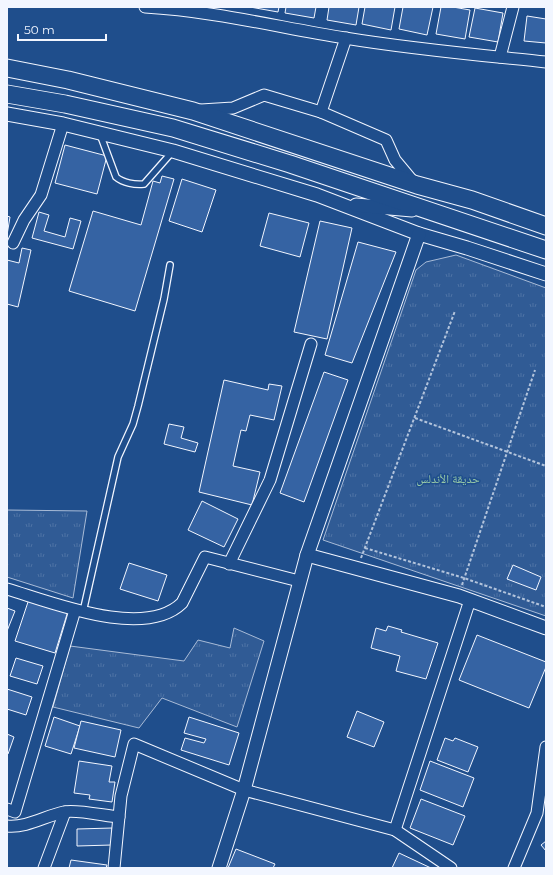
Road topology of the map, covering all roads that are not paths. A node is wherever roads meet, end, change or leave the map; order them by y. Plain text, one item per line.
1 (145, 7) edge
2 (514, 7) edge
3 (186, 8) edge
4 (233, 11) edge
5 (346, 38) junction
6 (500, 57) junction
7 (546, 62) edge
8 (7, 68) edge
9 (7, 94) edge
10 (193, 111) junction
11 (321, 112) junction
12 (7, 114) edge
13 (63, 124) junction
14 (100, 134) junction
15 (173, 151) junction
16 (417, 186) junction
17 (340, 204) junction
18 (426, 211) junction
19 (546, 226) edge
20 (420, 234) junction
21 (14, 243) dead end
22 (546, 250) edge
23 (170, 264) dead end
24 (546, 274) edge
25 (311, 344) dead end
26 (307, 555) junction
27 (228, 564) junction
28 (300, 581) junction
29 (7, 589) edge
30 (464, 598) junction
31 (79, 611) junction
32 (546, 628) edge
33 (546, 747) edge
34 (244, 790) junction
35 (543, 804) edge
36 (7, 809) edge
37 (65, 812) junction
38 (119, 817) junction
39 (7, 826) edge
40 (395, 830) junction
41 (44, 868) edge
42 (114, 868) edge
43 (219, 868) edge
44 (451, 868) edge
45 (514, 868) edge

1 - 3 street
2 - 6 street
3 - 4 street
4 - 5 street
5 - 6 street
5 - 11 street
6 - 7 street
8 - 10 main road
9 - 18 main road
10 - 11 street
10 - 16 main road
11 - 16 street
12 - 13 street
13 - 14 street
13 - 21 street
14 - 15 street
14 - 15 lane
15 - 17 street
16 - 19 main road
17 - 18 street
17 - 20 street
18 - 22 main road
20 - 24 street
20 - 26 street
23 - 31 lane
25 - 27 street
26 - 28 street
26 - 30 street
27 - 28 street
27 - 31 street
28 - 34 street
29 - 31 street
30 - 32 street
30 - 40 street
31 - 36 street
33 - 35 street
34 - 38 street
34 - 40 street
34 - 43 street
35 - 45 street
37 - 38 street
37 - 39 street
37 - 41 street
38 - 42 street
40 - 44 street

